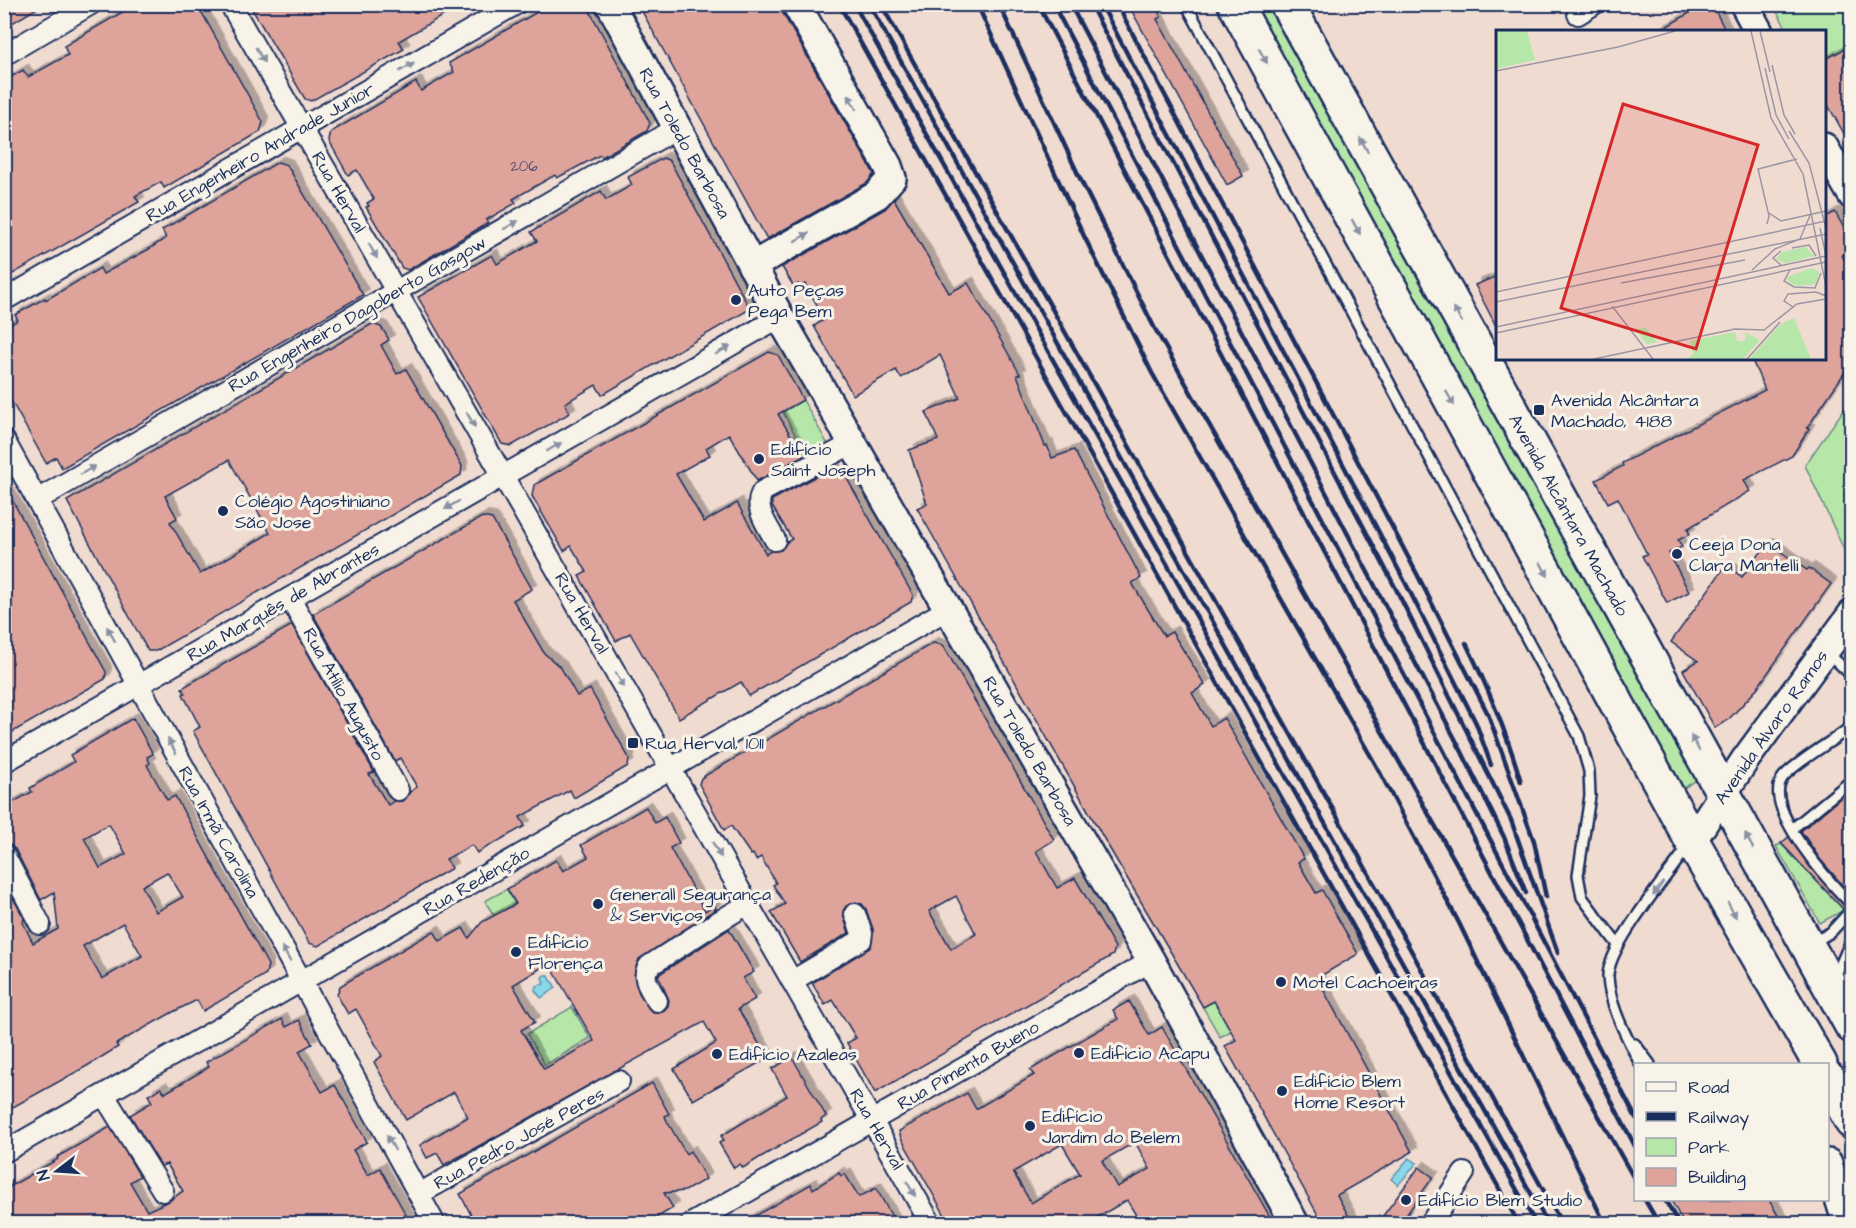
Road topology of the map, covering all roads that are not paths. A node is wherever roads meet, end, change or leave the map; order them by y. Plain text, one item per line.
1 (91, 4) edge
2 (230, 4) edge
3 (516, 4) edge
4 (610, 4) edge
5 (796, 4) edge
6 (1186, 4) edge
7 (1235, 4) edge
8 (1287, 4) edge
9 (1744, 4) edge
10 (1759, 30) edge
11 (4, 55) edge
12 (302, 128) junction
13 (677, 128) junction
14 (1826, 151) edge
15 (1851, 195) edge
16 (760, 268) junction
17 (396, 291) junction
18 (4, 300) edge
19 (780, 317) junction
20 (4, 440) edge
21 (853, 443) junction
22 (503, 476) junction
23 (37, 500) junction
24 (775, 540) dead end
25 (290, 598) junction
26 (948, 609) junction
27 (1851, 614) edge
28 (1826, 650) junction
29 (1851, 676) edge
30 (139, 685) junction
31 (1851, 726) edge
32 (4, 762) edge
33 (671, 769) junction
34 (1851, 780) edge
35 (398, 790) dead end
36 (1723, 794) junction
37 (1792, 829) junction
38 (1692, 841) junction
39 (4, 855) edge
40 (748, 904) junction
41 (1851, 907) edge
42 (855, 914) dead end
43 (40, 924) dead end
44 (1851, 938) edge
45 (1618, 945) junction
46 (1807, 948) junction
47 (1151, 962) junction
48 (302, 981) junction
49 (792, 981) junction
50 (1830, 987) junction
51 (657, 1001) dead end
52 (1787, 1004) junction
53 (1851, 1026) edge
54 (1622, 1028) junction
55 (1639, 1063) edge
56 (1648, 1063) edge
57 (1801, 1063) edge
58 (1819, 1063) edge
59 (619, 1081) dead end
60 (1829, 1082) edge
61 (104, 1095) junction
62 (872, 1120) junction
63 (1851, 1122) edge
64 (4, 1152) edge
65 (1829, 1169) edge
66 (1464, 1173) dead end
67 (163, 1191) dead end
68 (419, 1194) junction
69 (435, 1224) edge
70 (691, 1224) edge
71 (931, 1224) edge
72 (1295, 1224) edge
73 (1430, 1224) edge
74 (1847, 1224) edge

1 - 11 street
2 -> 12 street, Rua Herval
12 -> 3 street, Rua Engenheiro Andrade Junior
4 - 13 street, Rua Toledo Barbosa
16 -> 5 street
6 - 45 lane
7 -> 38 highway
36 -> 8 highway, Avenida Alcântara Machado
9 - 10 street
12 -> 17 street, Rua Herval
12 - 18 street, Rua Engenheiro Andrade Junior
13 - 16 street, Rua Toledo Barbosa
17 -> 13 street, Rua Engenheiro Dagoberto Gasgow
14 - 15 street
16 - 19 street, Rua Toledo Barbosa
17 -> 22 street, Rua Herval
23 -> 17 street, Rua Engenheiro Dagoberto Gasgow
19 - 21 street, Rua Toledo Barbosa
22 -> 19 street, Rua Marquês de Abrantes
20 - 23 street, Rua Irmã Carolina
21 - 24 street
21 - 26 street, Rua Toledo Barbosa
22 -> 25 street, Rua Marquês de Abrantes
22 -> 33 street, Rua Herval
30 -> 23 street, Rua Irmã Carolina
25 - 30 street, Rua Marquês de Abrantes
25 - 35 street, Rua Atílio Augusto
26 - 33 street, Rua Redenção
26 - 47 street, Rua Toledo Barbosa
27 - 28 street, Avenida Álvaro Ramos
28 - 29 lane
28 - 36 street, Avenida Álvaro Ramos
30 - 32 street, Rua Marquês de Abrantes
48 -> 30 street, Rua Irmã Carolina
31 - 37 lane
33 -> 40 street, Rua Herval
33 - 48 street, Rua Redenção
34 - 37 lane
36 - 38 street, Avenida Álvaro Ramos
46 -> 36 highway, Avenida Alcântara Machado
37 - 41 lane
38 -> 45 lane
38 -> 52 highway
39 - 43 street
40 - 49 street, Rua Herval
40 - 51 street
41 - 46 lane
42 - 49 street
44 - 50 lane
45 - 54 lane
46 - 50 highway, Avenida Alcântara Machado
47 - 62 street, Rua Pimenta Bueno
47 - 72 street, Rua Toledo Barbosa
48 - 61 street, Rua Redenção
68 -> 48 street, Rua Irmã Carolina
49 - 62 street, Rua Herval
50 - 53 highway, Avenida Alcântara Machado
52 - 57 street
52 - 58 highway
54 - 55 lane
54 - 56 lane
59 - 68 street, Rua Pedro José Peres
60 - 63 highway
61 - 64 street, Rua Redenção
61 - 67 street
62 - 70 street, Rua Pimenta Bueno
62 -> 71 street, Rua Herval
65 - 74 street
66 - 73 street
68 - 69 street, Rua Irmã Carolina

